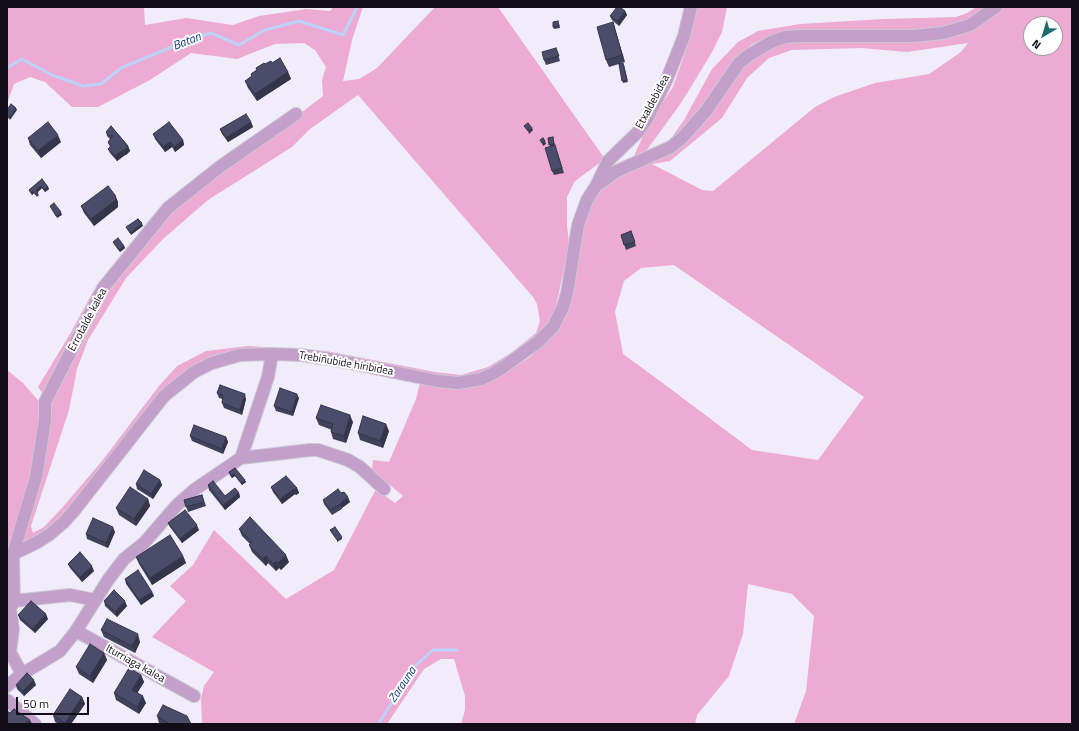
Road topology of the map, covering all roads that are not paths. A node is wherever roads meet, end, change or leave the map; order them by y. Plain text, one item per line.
1 (691, 7) edge
2 (996, 7) edge
3 (296, 114) dead end
4 (596, 186) junction
5 (272, 354) junction
6 (241, 458) junction
7 (384, 489) dead end
8 (10, 555) edge
9 (95, 600) junction
10 (14, 601) junction
11 (76, 631) junction
12 (22, 674) junction
13 (7, 686) edge
14 (194, 696) dead end
15 (7, 700) edge
16 (34, 724) edge

1 - 4 street, Etxaldebidea
2 - 4 street
3 - 8 street, Errotalde kalea
4 - 5 street, Trebiñubide hiribidea
5 - 6 street
5 - 8 street, Trebiñubide hiribidea
6 - 7 street
6 - 9 street
8 - 10 street, Errotalde kalea
9 - 10 street
9 - 11 street
10 - 12 street, Errotalde kalea
11 - 12 street
11 - 14 street, Iturriaga kalea
12 - 13 street
15 - 16 street

